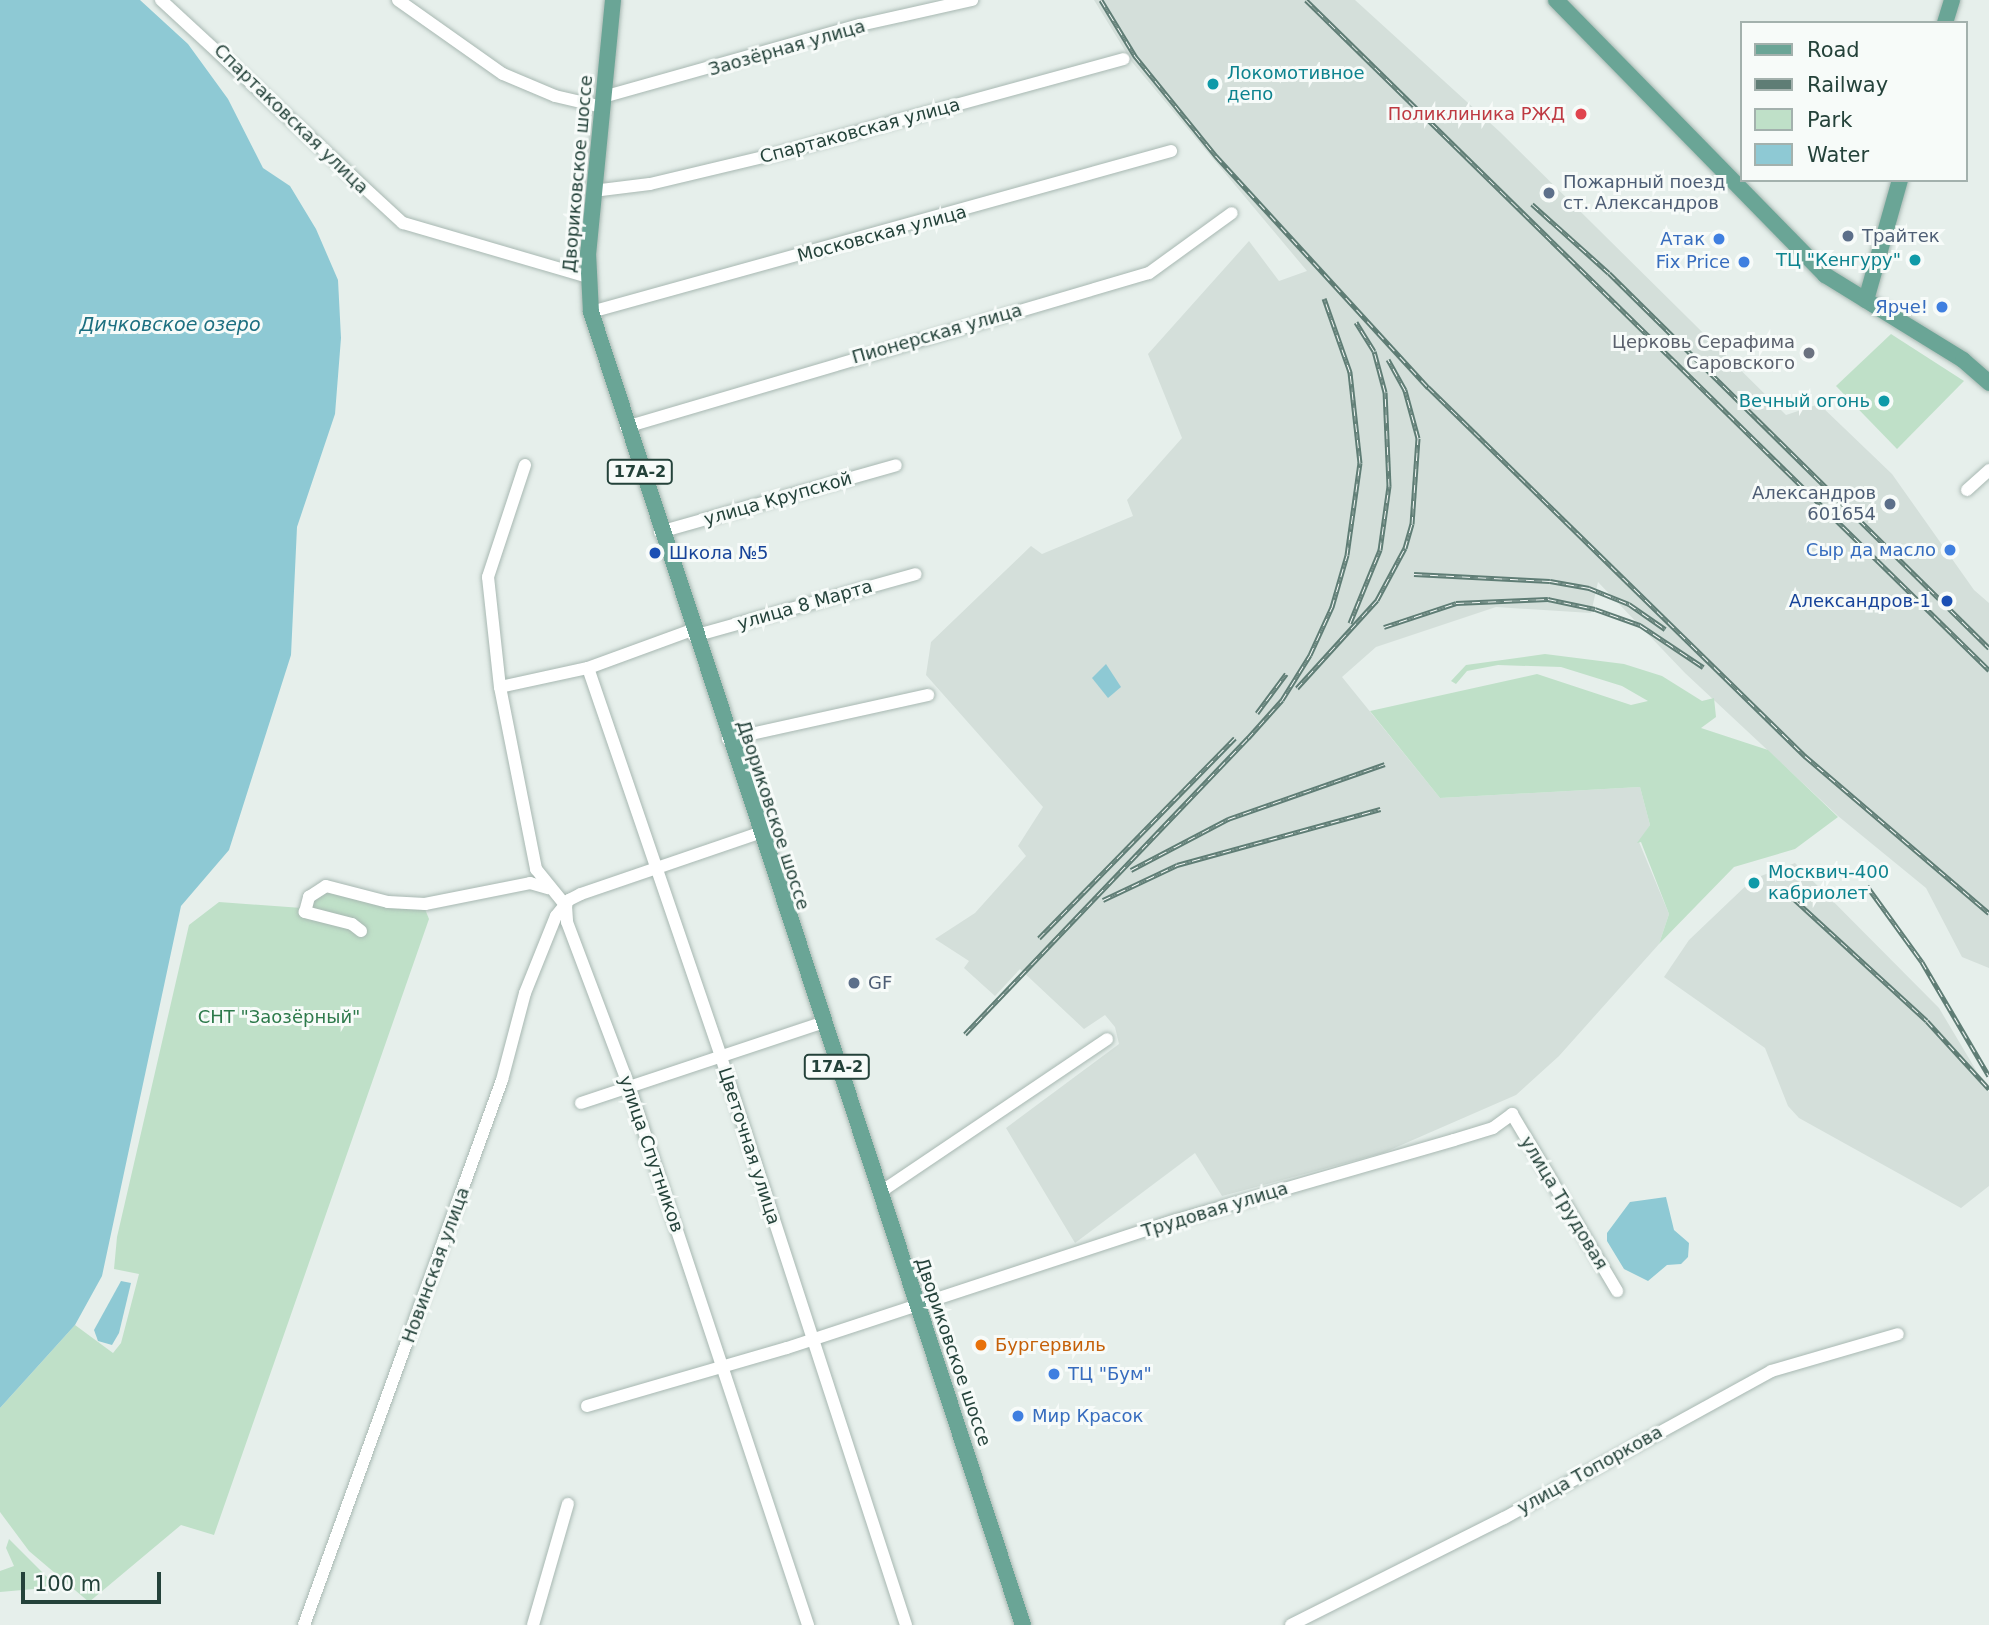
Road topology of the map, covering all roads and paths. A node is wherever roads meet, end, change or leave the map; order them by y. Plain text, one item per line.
1 (161, 0) edge
2 (398, 0) edge
3 (613, 0) edge
4 (972, 0) edge
5 (1556, 0) edge
6 (1952, 0) edge
7 (1946, 21) edge
8 (1124, 59) dead end
9 (602, 102) junction
10 (1171, 151) dead end
11 (1899, 182) edge
12 (593, 191) junction
13 (1232, 213) dead end
14 (588, 277) junction
15 (1866, 300) junction
16 (591, 313) junction
17 (1989, 383) edge
18 (626, 427) junction
19 (896, 465) dead end
20 (525, 466) dead end
21 (1984, 475) edge
22 (1968, 490) dead end
23 (660, 532) junction
24 (916, 574) dead end
25 (693, 633) junction
26 (588, 668) junction
27 (500, 687) junction
28 (928, 695) dead end
29 (728, 739) junction
30 (759, 833) junction
31 (657, 868) junction
32 (548, 888) junction
33 (566, 906) junction
34 (361, 930) dead end
35 (822, 1023) junction
36 (1107, 1039) dead end
37 (722, 1060) junction
38 (630, 1089) junction
39 (581, 1103) dead end
40 (1511, 1114) joint
41 (879, 1193) junction
42 (1617, 1291) dead end
43 (917, 1306) junction
44 (1898, 1334) dead end
45 (811, 1341) junction
46 (722, 1367) junction
47 (587, 1406) dead end
48 (568, 1504) dead end
49 (304, 1625) edge
50 (533, 1625) edge
51 (808, 1625) edge
52 (906, 1625) edge
53 (1023, 1625) edge
54 (1291, 1625) edge

1 - 14 street, Спартаковская улица
2 - 9 street, Заозёрная улица
3 - 9 main road, Двориковское шоссе / 17А-2
4 - 9 street, Заозёрная улица
5 - 15 main road
6 - 7 main road
8 - 12 street, Спартаковская улица
9 - 12 main road, Двориковское шоссе / 17А-2
10 - 16 street, Московская улица
11 - 15 main road
12 - 14 main road, Двориковское шоссе / 17А-2
13 - 18 street, Пионерская улица
14 - 16 main road, Двориковское шоссе / 17А-2
15 - 17 main road
16 - 18 main road, Двориковское шоссе / 17А-2
18 - 23 main road, Двориковское шоссе / 17А-2
19 - 23 street, улица Крупской
20 - 27 street
21 - 22 street
23 - 25 main road, Двориковское шоссе / 17А-2
24 - 25 street, улица 8 Марта
25 - 26 street, улица 8 Марта
25 - 29 main road, Двориковское шоссе / 17А-2
26 - 27 street, улица 8 Марта
26 - 31 street, Цветочная улица
27 - 32 street
28 - 29 street
29 - 30 main road, Двориковское шоссе / 17А-2
30 - 31 street
30 - 35 main road, Двориковское шоссе / 17А-2
31 - 33 street
31 - 37 street, Цветочная улица
32 - 33 street
32 - 34 street
33 - 38 street, улица Спутников
33 - 49 street, Новинская улица
35 - 37 street
35 - 41 main road, Двориковское шоссе / 17А-2
36 - 41 street
37 - 38 street
37 - 45 street, Цветочная улица
38 - 39 street
38 - 46 street, улица Спутников
40 - 42 street, улица Трудовая
40 - 43 street, Трудовая улица
41 - 43 main road, Двориковское шоссе / 17А-2
43 - 45 street, Трудовая улица
43 - 53 main road, Двориковское шоссе / 17А-2
44 - 54 street, улица Топоркова
45 - 46 street, Трудовая улица
45 - 52 street, Цветочная улица
46 - 47 street, Трудовая улица
46 - 51 street, улица Спутников
48 - 50 street

